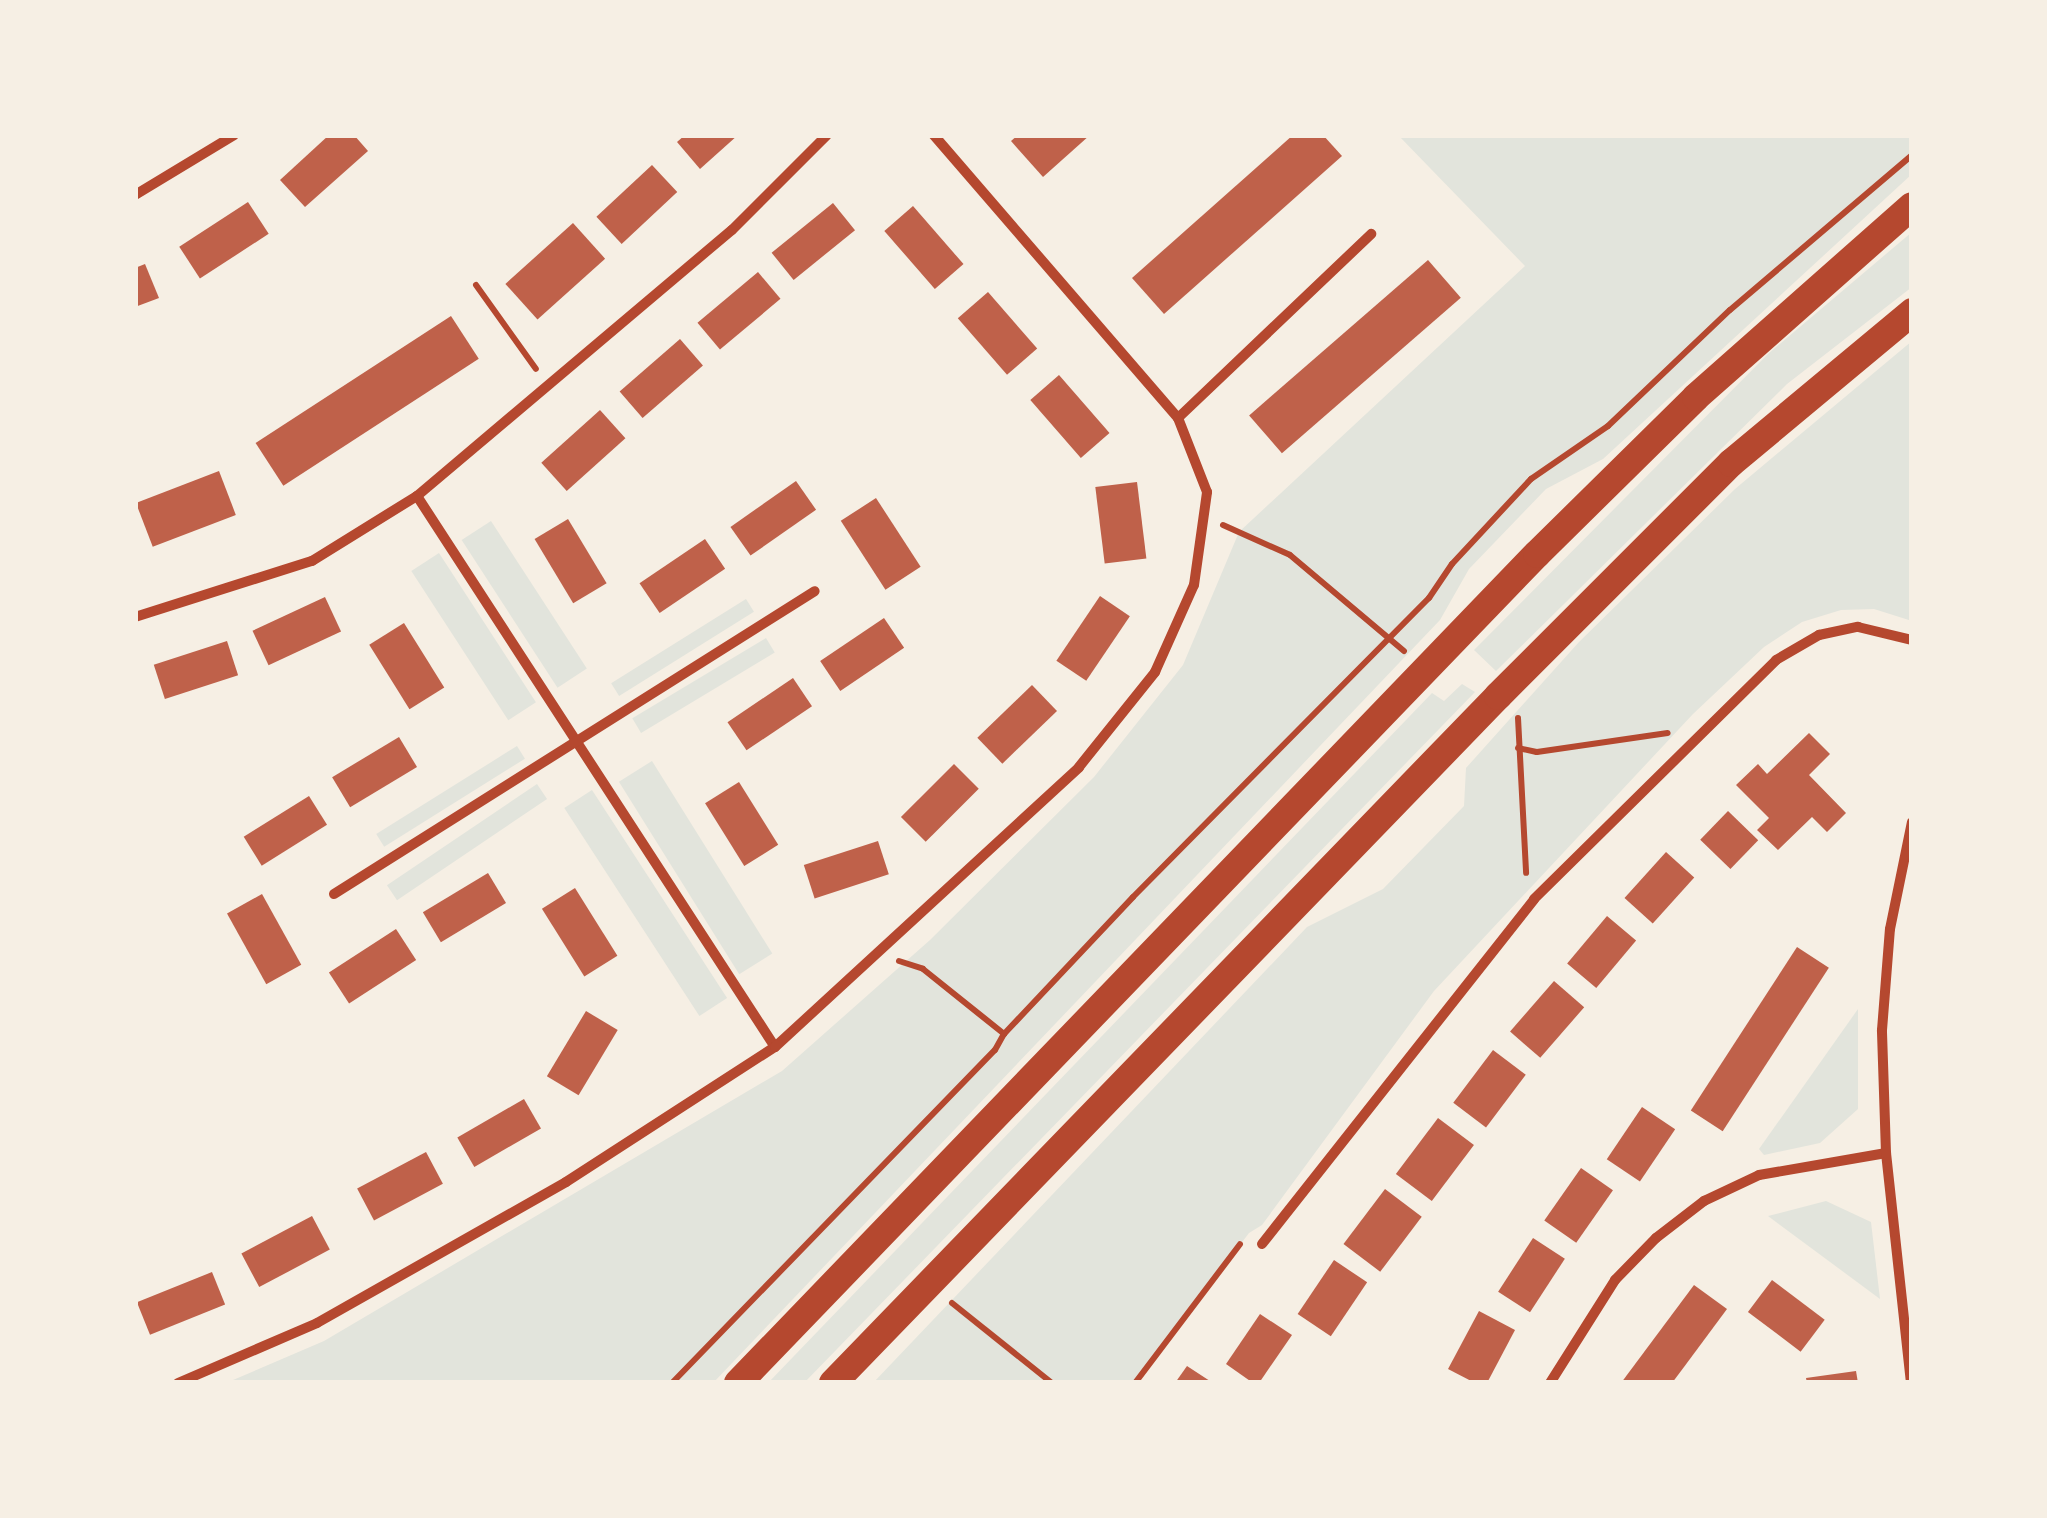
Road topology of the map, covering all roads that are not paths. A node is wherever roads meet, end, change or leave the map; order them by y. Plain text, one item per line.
1 (234, 135) edge
2 (827, 135) edge
3 (943, 138) edge
4 (135, 195) edge
5 (1912, 206) edge
6 (1371, 234) dead end
7 (1912, 312) edge
8 (1178, 418) junction
9 (417, 496) junction
10 (815, 592) dead end
11 (135, 617) edge
12 (1912, 640) edge
13 (577, 744) junction
14 (1912, 822) edge
15 (334, 894) dead end
16 (776, 1047) junction
17 (1886, 1153) junction
18 (1262, 1244) road end
19 (178, 1383) edge
20 (738, 1383) edge
21 (833, 1383) edge
22 (1550, 1383) edge
23 (1911, 1383) edge

1 - 4 street
2 - 9 street
3 - 8 street
5 - 20 highway
6 - 8 street
7 - 21 highway
8 - 16 street
9 - 11 street
9 - 13 street
10 - 13 street
12 - 18 street
13 - 15 street
13 - 16 street
14 - 17 street
16 - 19 street
17 - 22 street
17 - 23 street

